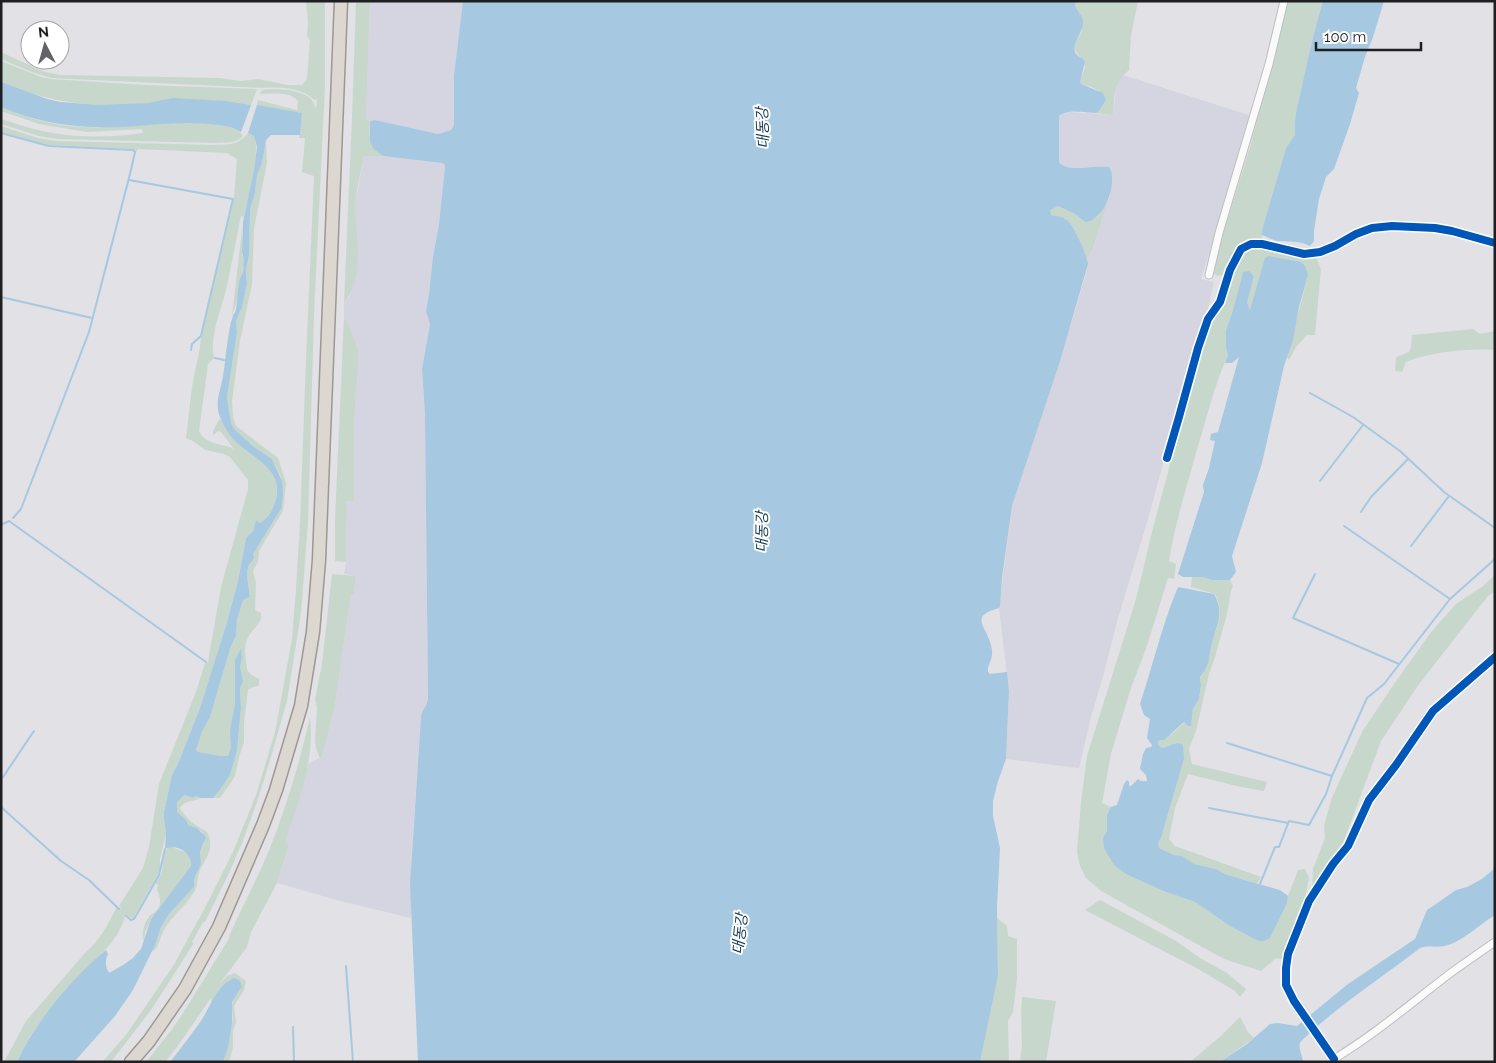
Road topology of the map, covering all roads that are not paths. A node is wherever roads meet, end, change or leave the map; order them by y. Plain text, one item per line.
1 (341, 1) edge
2 (1284, 1) edge
3 (1495, 243) edge
4 (1209, 275) dead end
5 (1167, 458) dead end
6 (1495, 656) edge
7 (1495, 942) edge
8 (1333, 1060) edge
9 (131, 1062) edge

1 - 9 highway
2 - 4 street
3 - 5 street
6 - 8 street
7 - 8 street

